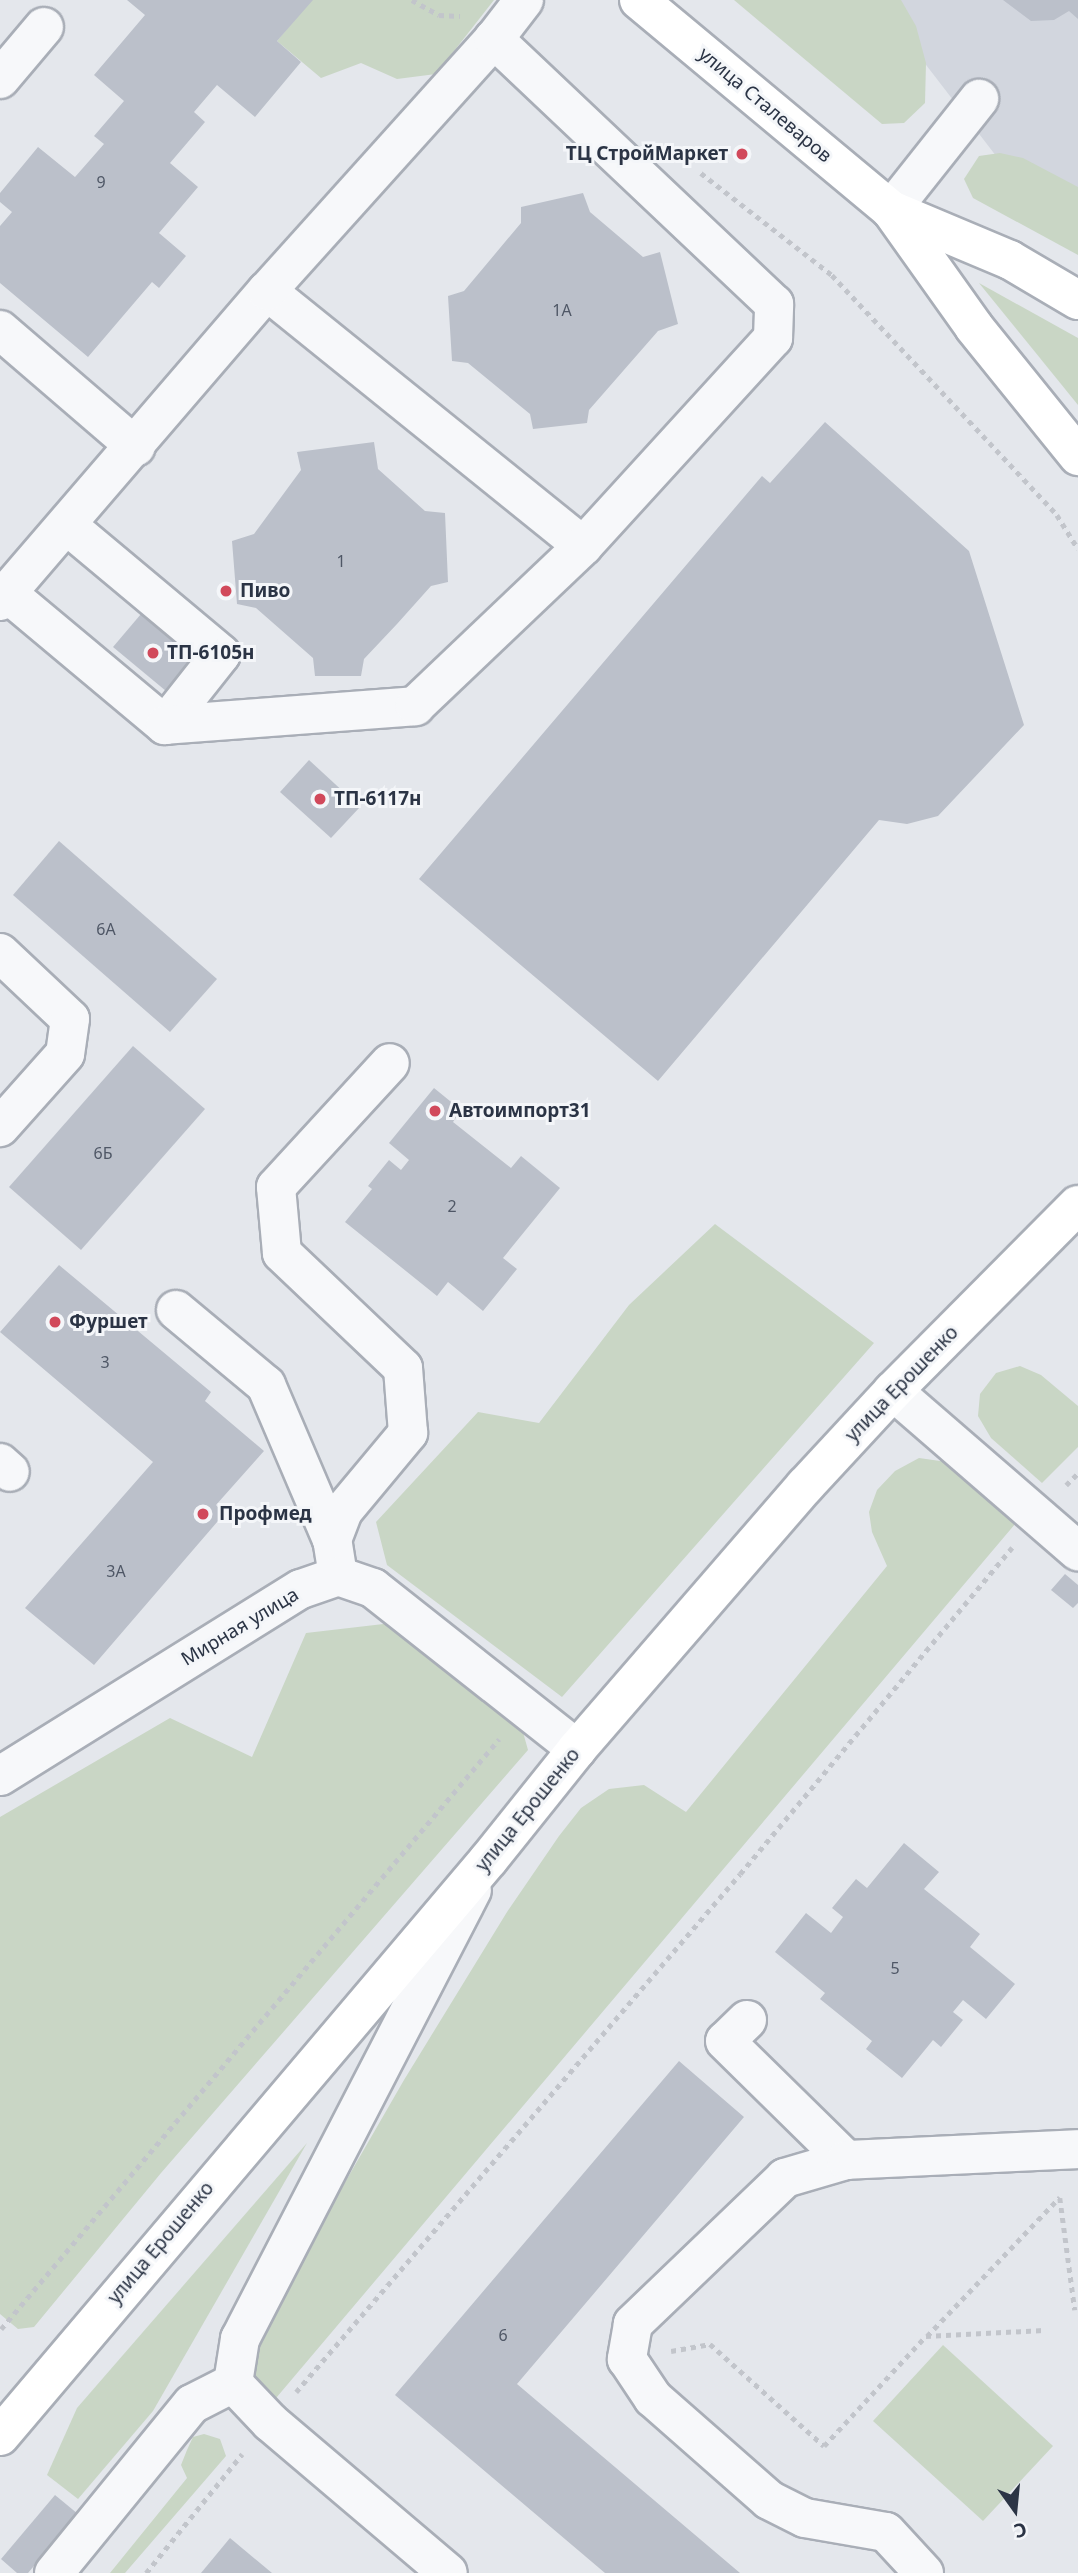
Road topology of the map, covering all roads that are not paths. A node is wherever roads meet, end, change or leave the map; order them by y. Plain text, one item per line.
1 (523, 0) edge
2 (639, 0) edge
3 (44, 27) dead end
4 (494, 39) junction
5 (0, 79) edge
6 (979, 99) dead end
7 (891, 210) junction
8 (267, 291) junction
9 (1078, 300) edge
10 (0, 330) edge
11 (136, 447) junction
12 (1078, 456) edge
13 (68, 526) junction
14 (583, 546) junction
15 (3, 597) edge
16 (165, 725) junction
17 (0, 953) edge
18 (390, 1063) dead end
19 (0, 1126) edge
20 (1078, 1205) edge
21 (176, 1310) dead end
22 (893, 1391) junction
23 (1078, 1551) edge
24 (335, 1558) junction
25 (577, 1749) junction
26 (0, 1776) edge
27 (489, 1859) junction
28 (747, 2020) dead end
29 (1067, 2150) edge
30 (846, 2160) junction
31 (233, 2383) junction
32 (0, 2436) edge
33 (54, 2573) edge
34 (448, 2573) edge
35 (925, 2573) edge

1 - 4 street
2 - 7 main road, улица Сталеваров
3 - 5 street
4 - 8 street
4 - 14 street
6 - 7 street
7 - 9 main road, улица Сталеваров
7 - 12 main road, улица Сталеваров
8 - 11 street
8 - 14 street
10 - 11 street
11 - 13 street
13 - 15 street
13 - 16 street
14 - 16 street
15 - 16 street
17 - 19 street
18 - 24 street
20 - 22 main road, улица Ерошенко
21 - 24 street
22 - 23 street
22 - 25 main road, улица Ерошенко
24 - 25 street
24 - 26 street, Мирная улица
25 - 27 main road, улица Ерошенко
27 - 31 street
27 - 32 main road, улица Ерошенко
28 - 30 street
29 - 30 street
30 - 35 street
31 - 33 street
31 - 34 street

